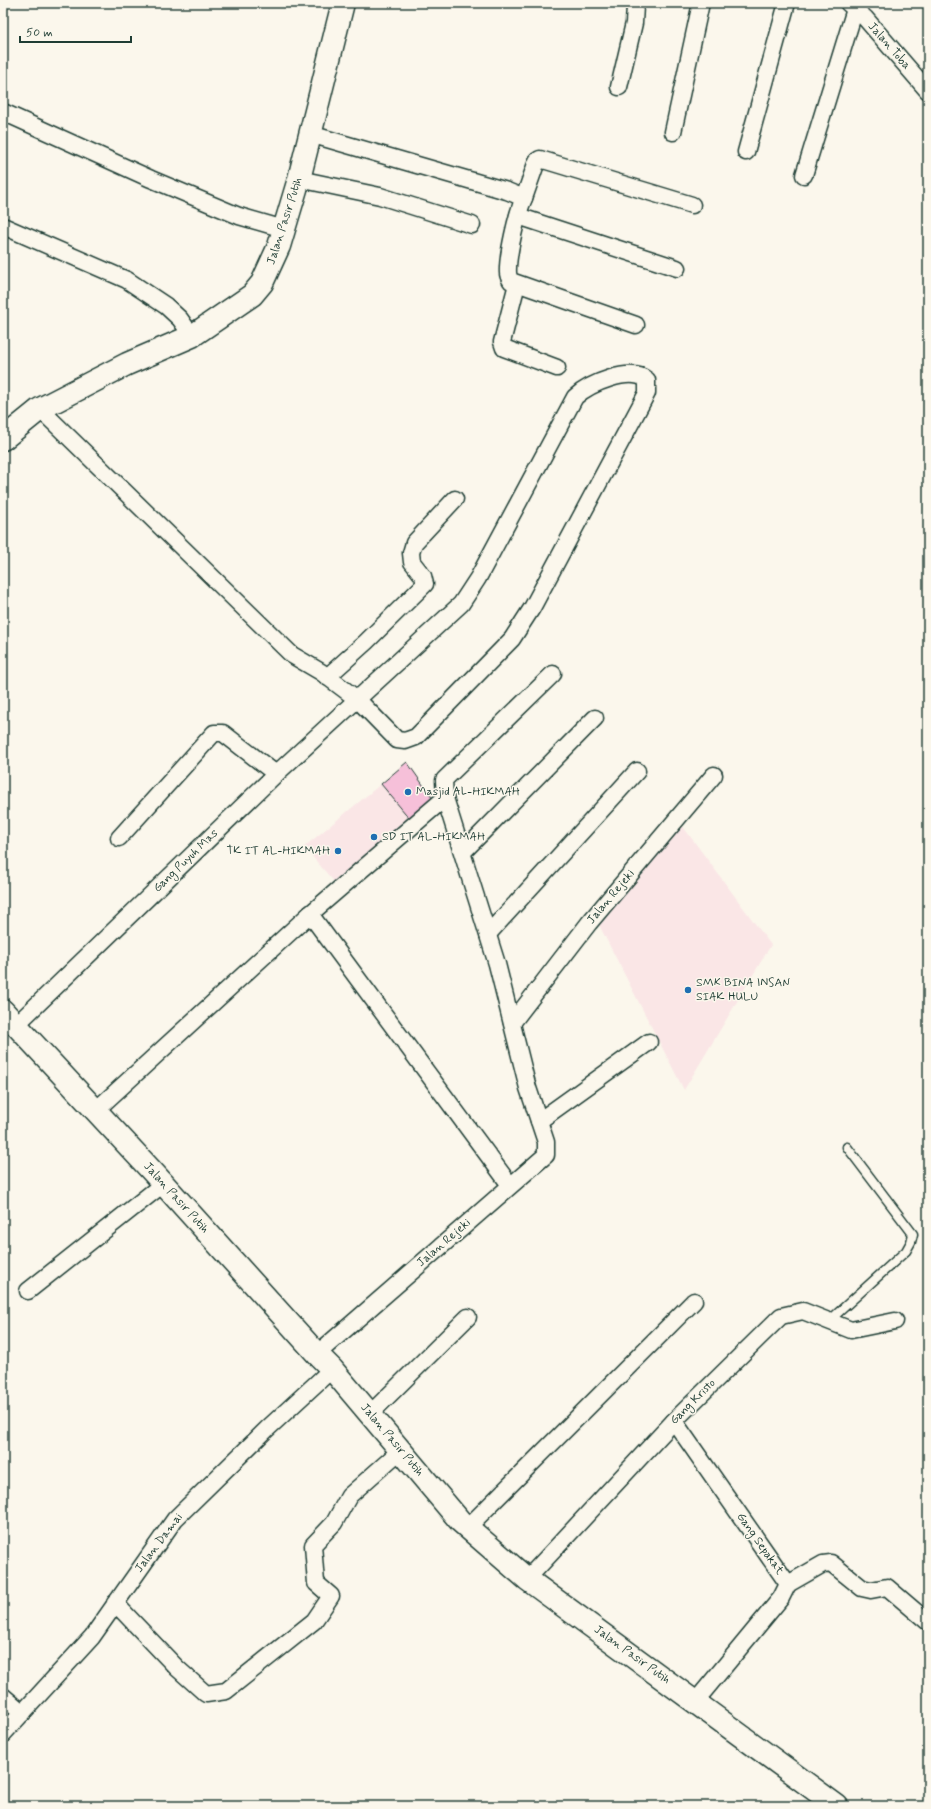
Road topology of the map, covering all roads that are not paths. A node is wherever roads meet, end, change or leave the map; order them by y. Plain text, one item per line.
1 (342, 3) edge
2 (632, 3) edge
3 (701, 3) edge
4 (787, 3) edge
5 (852, 6) edge
6 (619, 88) dead end
7 (928, 91) edge
8 (3, 112) edge
9 (673, 132) dead end
10 (310, 134) junction
11 (746, 152) dead end
12 (804, 175) dead end
13 (299, 179) junction
14 (524, 198) junction
15 (692, 205) dead end
16 (518, 216) junction
17 (472, 225) dead end
18 (3, 226) edge
19 (284, 229) junction
20 (677, 268) dead end
21 (517, 284) junction
22 (636, 325) dead end
23 (192, 336) junction
24 (557, 368) dead end
25 (40, 409) junction
26 (3, 439) edge
27 (455, 499) dead end
28 (553, 674) dead end
29 (327, 676) junction
30 (357, 699) junction
31 (595, 718) dead end
32 (637, 771) dead end
33 (276, 774) junction
34 (714, 775) dead end
35 (444, 798) junction
36 (118, 838) dead end
37 (463, 852) junction
38 (310, 914) junction
39 (488, 934) junction
40 (10, 1018) edge
41 (512, 1023) junction
42 (649, 1042) dead end
43 (95, 1111) junction
44 (539, 1121) junction
45 (847, 1147) dead end
46 (163, 1184) junction
47 (510, 1185) junction
48 (28, 1291) dead end
49 (694, 1301) dead end
50 (468, 1317) dead end
51 (829, 1321) junction
52 (895, 1321) dead end
53 (316, 1354) junction
54 (332, 1369) junction
55 (370, 1414) junction
56 (674, 1420) junction
57 (401, 1450) junction
58 (468, 1527) junction
59 (527, 1579) junction
60 (788, 1584) junction
61 (115, 1603) junction
62 (928, 1622) edge
63 (3, 1696) edge
64 (695, 1702) junction
65 (23, 1713) junction
66 (3, 1734) edge
67 (837, 1806) edge

1 - 10 highway, Jalan Pasir Putih
2 - 6 street
3 - 9 street
4 - 11 street
5 - 7 street, Jalan Toba
5 - 12 street
8 - 19 street
10 - 13 highway, Jalan Pasir Putih
10 - 14 street
13 - 17 street
13 - 19 highway, Jalan Pasir Putih
14 - 15 street
14 - 16 street
16 - 20 street
16 - 21 street
18 - 23 street
19 - 23 highway, Jalan Pasir Putih
21 - 22 street
21 - 24 street
23 - 25 highway, Jalan Pasir Putih
25 - 26 highway, Jalan Pasir Putih
25 - 29 street
27 - 29 street
28 - 35 street, Jalan Rejeki
29 - 30 street
30 - 30 street, Gang Puyuh Mas
30 - 33 street, Gang Puyuh Mas
31 - 37 street
32 - 39 street
33 - 36 street
33 - 40 street, Gang Puyuh Mas
34 - 41 street, Jalan Rejeki
35 - 37 street, Jalan Rejeki
35 - 38 street
37 - 39 street, Jalan Rejeki
38 - 43 street
38 - 47 street
39 - 41 street, Jalan Rejeki
40 - 43 highway, Jalan Pasir Putih
41 - 44 street, Jalan Rejeki
42 - 44 street
43 - 46 highway, Jalan Pasir Putih
44 - 47 street, Jalan Rejeki
45 - 51 lane
46 - 48 street
46 - 53 highway, Jalan Pasir Putih
47 - 53 street, Jalan Rejeki
49 - 58 street
50 - 55 street
51 - 52 street, Gang Kristo
51 - 56 street, Gang Kristo
53 - 54 highway, Jalan Pasir Putih
54 - 55 highway, Jalan Pasir Putih
54 - 61 street, Jalan Damai
55 - 57 highway, Jalan Pasir Putih
56 - 59 street, Gang Kristo
56 - 60 street, Gang Sepakat
57 - 58 highway, Jalan Pasir Putih
57 - 61 street
58 - 59 highway, Jalan Pasir Putih
59 - 64 highway, Jalan Pasir Putih
60 - 62 street
60 - 64 street, Gang Sepakat
61 - 65 street, Jalan Damai
63 - 65 street
64 - 67 highway, Jalan Pasir Putih
65 - 66 street, Jalan Damai

